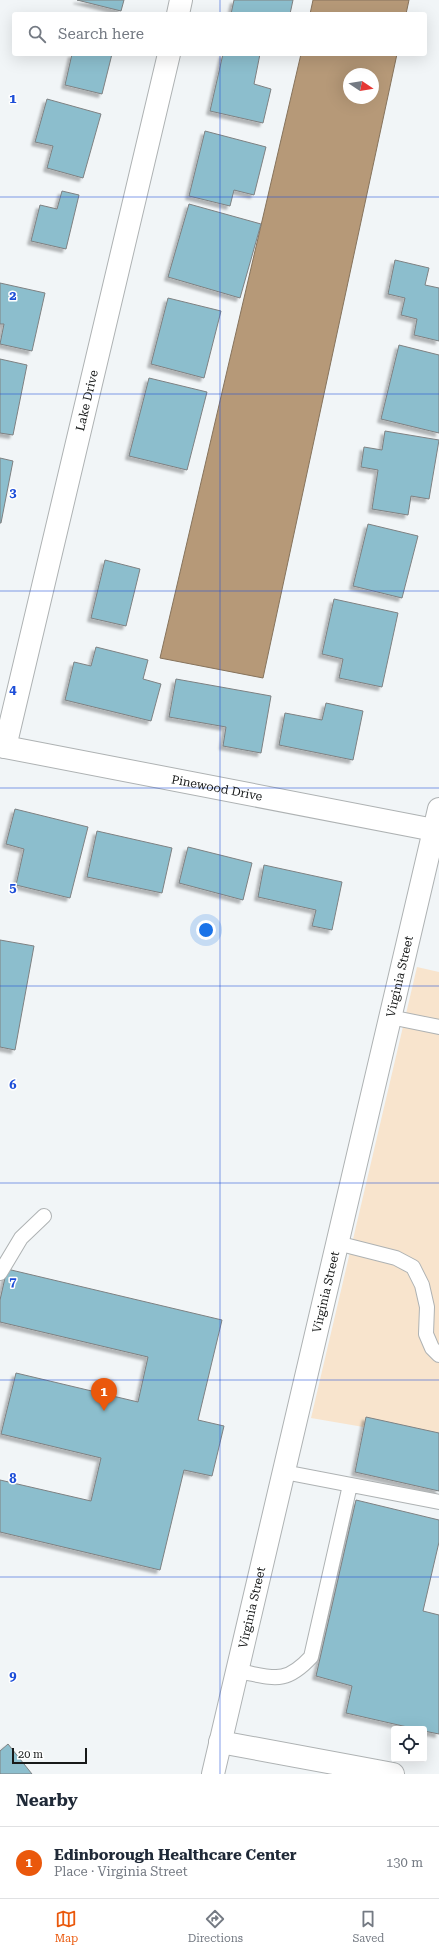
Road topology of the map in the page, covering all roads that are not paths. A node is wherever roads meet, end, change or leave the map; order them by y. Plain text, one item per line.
1 (181, 0) edge
2 (178, 12) edge
3 (169, 56) edge
4 (2, 747) edge
5 (437, 820) edge
6 (390, 1017) junction
7 (439, 1027) edge
8 (44, 1216) dead end
9 (337, 1243) junction
10 (0, 1273) edge
11 (439, 1355) edge
12 (284, 1472) junction
13 (350, 1485) junction
14 (439, 1502) edge
15 (237, 1670) junction
16 (220, 1742) junction
17 (213, 1774) edge
18 (393, 1774) edge

1 - 2 street
3 - 4 street, Lake Drive
4 - 5 street, Pinewood Drive
5 - 6 street, Virginia Street
6 - 7 lane
6 - 9 street, Virginia Street
8 - 10 lane
9 - 11 lane
9 - 12 street, Virginia Street
12 - 13 lane
12 - 15 street, Virginia Street
13 - 14 lane
13 - 15 lane
15 - 16 street, Virginia Street
16 - 17 street, Virginia Street
16 - 18 street

